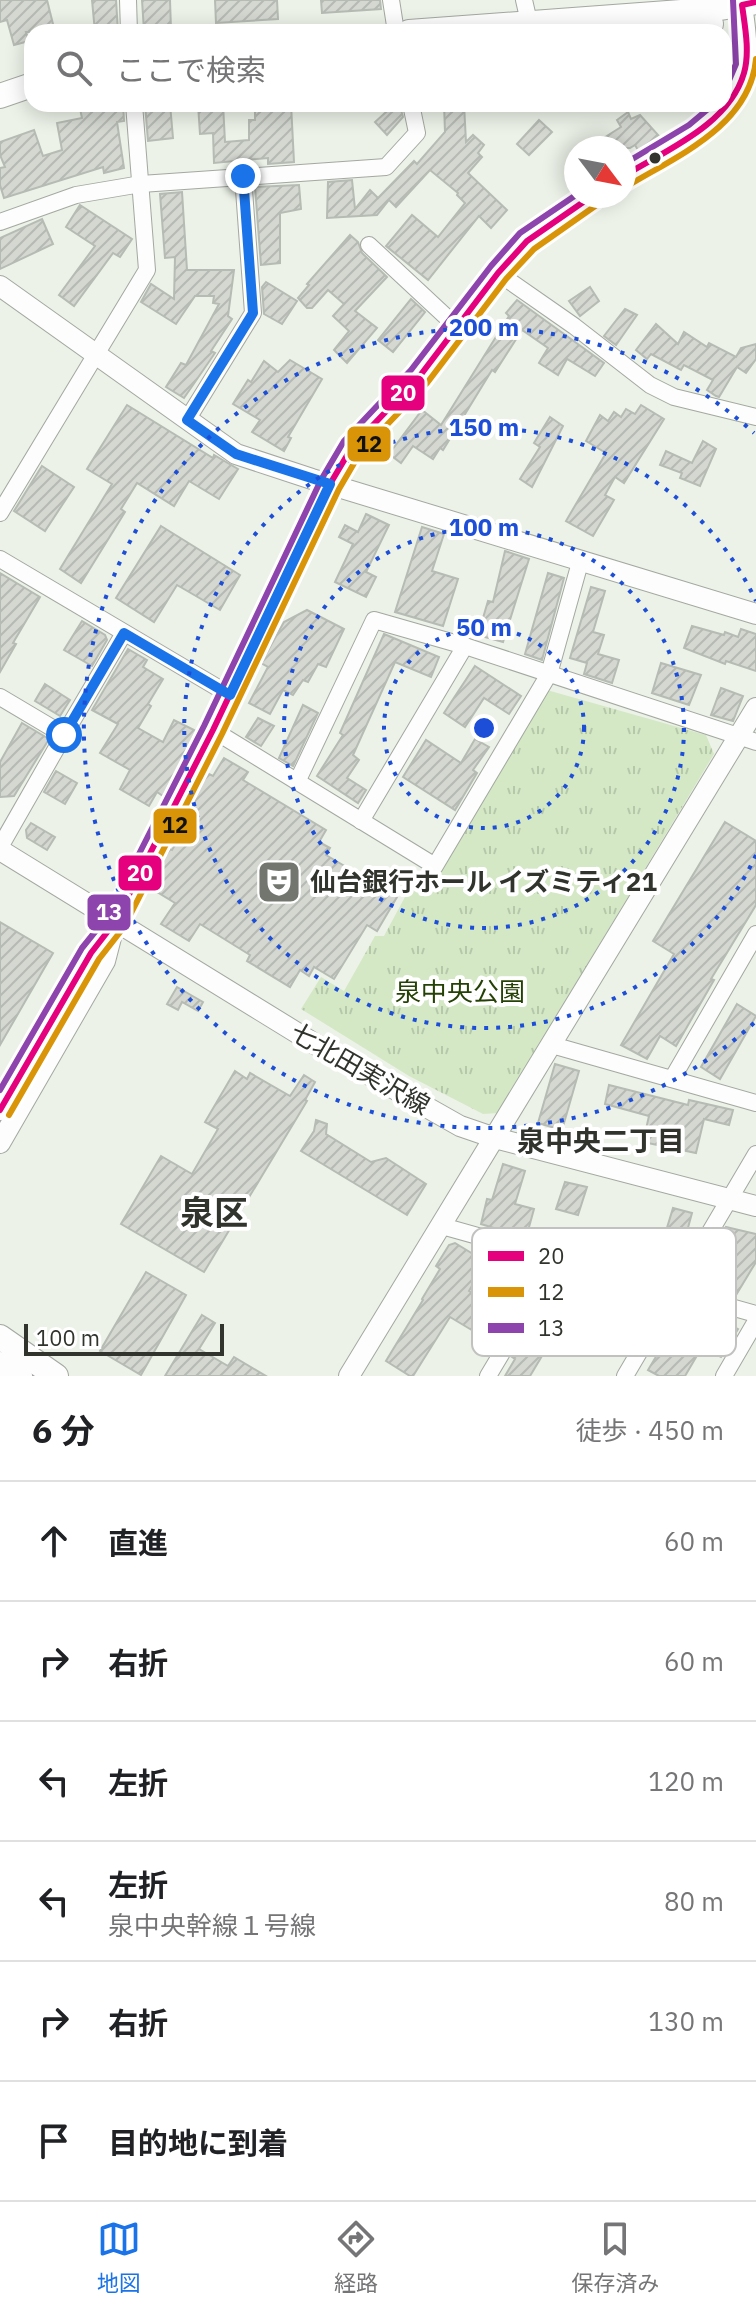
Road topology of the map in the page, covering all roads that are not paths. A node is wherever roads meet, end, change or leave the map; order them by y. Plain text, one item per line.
1 (128, 0) edge
2 (391, 0) edge
3 (747, 7) edge
4 (526, 11) edge
5 (129, 24) edge
6 (395, 24) edge
7 (454, 24) edge
8 (694, 24) edge
9 (24, 72) edge
10 (0, 79) edge
11 (24, 88) edge
12 (0, 96) edge
13 (732, 99) edge
14 (135, 112) edge
15 (413, 112) edge
16 (720, 112) edge
17 (636, 168) edge
18 (243, 176) junction
19 (141, 184) junction
20 (575, 208) edge
21 (0, 222) edge
22 (369, 245) dead end
23 (498, 273) junction
24 (0, 286) edge
25 (457, 327) junction
26 (94, 354) junction
27 (756, 417) edge
28 (187, 420) junction
29 (330, 484) junction
30 (0, 513) edge
31 (0, 559) edge
32 (581, 559) junction
33 (756, 614) edge
34 (124, 633) junction
35 (465, 646) junction
36 (549, 674) junction
37 (230, 695) junction
38 (0, 697) edge
39 (756, 708) edge
40 (213, 730) junction
41 (64, 735) junction
42 (748, 739) edge
43 (297, 782) junction
44 (361, 821) junction
45 (0, 848) edge
46 (115, 922) junction
47 (756, 934) edge
48 (552, 1045) junction
49 (672, 1079) junction
50 (756, 1103) edge
51 (0, 1110) edge
52 (495, 1138) junction
53 (0, 1143) edge
54 (756, 1154) edge
55 (730, 1199) junction
56 (756, 1206) edge
57 (442, 1226) junction
58 (713, 1228) edge
59 (472, 1235) edge
60 (736, 1308) edge
61 (756, 1314) edge
62 (756, 1321) edge
63 (0, 1337) edge
64 (736, 1355) edge
65 (500, 1356) edge
66 (637, 1356) edge
67 (736, 1356) edge
68 (0, 1364) edge
69 (20, 1376) edge
70 (56, 1376) edge
71 (349, 1376) edge
72 (488, 1376) edge
73 (625, 1376) edge
74 (724, 1376) edge

1 - 5 street
2 - 6 street
3 - 4 main road
3 - 8 main road
3 - 13 street
4 - 7 main road
9 - 10 main road
11 - 12 main road
14 - 19 street
15 - 18 street
16 - 17 street
18 - 19 street
18 - 28 street
19 - 21 street
19 - 26 street
20 - 23 street
22 - 25 street
23 - 25 street
23 - 27 street
24 - 26 street
25 - 29 street
26 - 28 street
26 - 30 street
28 - 29 street
29 - 32 street
29 - 37 street
31 - 34 street
32 - 33 street
32 - 36 street
34 - 37 street
34 - 41 street
35 - 36 street
35 - 43 street
35 - 44 street
36 - 42 street
36 - 44 street
37 - 40 street
38 - 41 street
39 - 42 street
40 - 43 street
40 - 46 street
41 - 45 street
42 - 48 street
43 - 44 street
45 - 46 street, 七北田実沢線
46 - 51 street
46 - 52 street, 七北田実沢線
46 - 53 street
47 - 49 street
48 - 49 street
48 - 52 street
49 - 50 street
52 - 55 street, 七北田実沢線
52 - 57 street
54 - 55 street
55 - 56 street, 七北田実沢線
55 - 58 street
57 - 59 street
57 - 71 street
60 - 61 street
62 - 64 street
63 - 70 main road
65 - 72 street
66 - 73 street
67 - 74 street
68 - 69 main road

